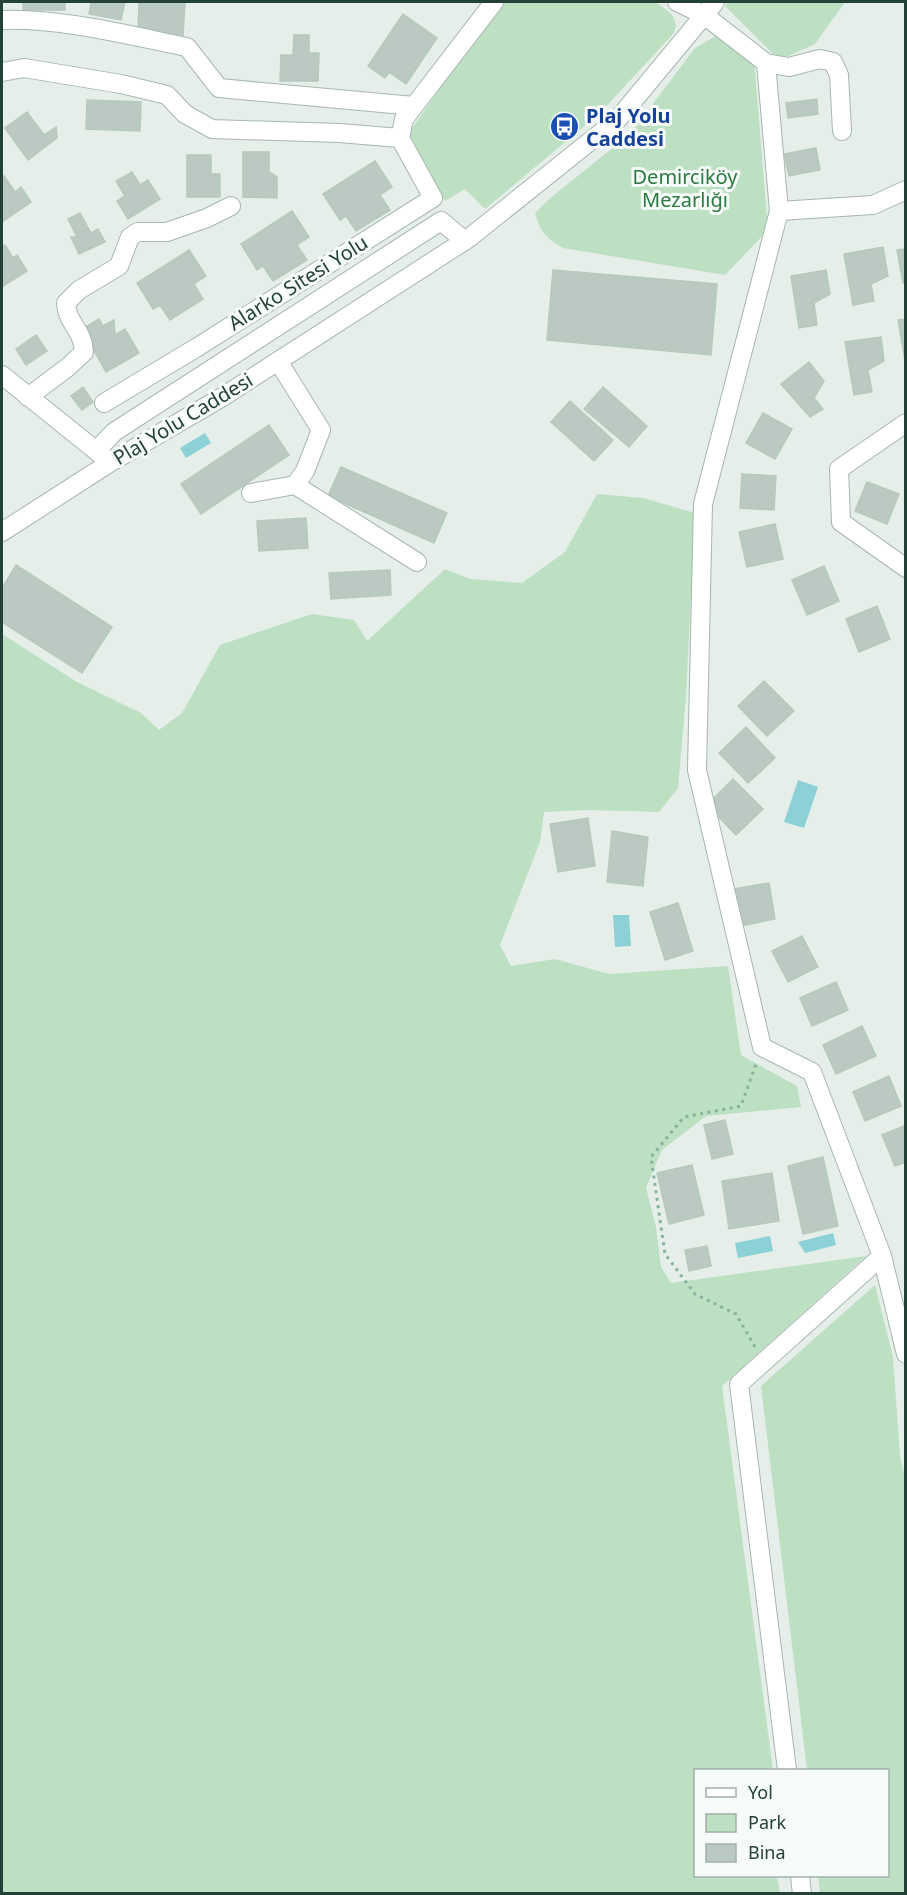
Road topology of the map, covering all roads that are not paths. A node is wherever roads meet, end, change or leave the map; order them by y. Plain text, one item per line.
1 (494, 2) edge
2 (676, 2) edge
3 (710, 8) edge
4 (2, 20) edge
5 (766, 63) junction
6 (2, 72) edge
7 (414, 106) junction
8 (842, 131) dead end
9 (400, 138) junction
10 (906, 190) edge
11 (231, 206) dead end
12 (779, 211) junction
13 (465, 241) junction
14 (278, 362) junction
15 (2, 375) edge
16 (28, 397) junction
17 (104, 403) dead end
18 (906, 423) edge
19 (96, 451) junction
20 (111, 462) junction
21 (295, 485) junction
22 (251, 493) dead end
23 (2, 532) edge
24 (417, 562) dead end
25 (906, 568) edge
26 (882, 1256) junction
27 (906, 1354) edge
28 (787, 1769) edge
29 (800, 1877) edge
30 (802, 1893) edge

1 - 7 street
2 - 3 street
3 - 5 street
3 - 13 street, Plaj Yolu Caddesi
4 - 7 street
5 - 8 street
5 - 12 street
6 - 9 street
7 - 9 street
9 - 17 street, Alarko Sitesi Yolu
10 - 12 street
11 - 16 street
12 - 26 street
13 - 14 street, Plaj Yolu Caddesi
13 - 19 street
14 - 20 street, Plaj Yolu Caddesi
14 - 21 street
15 - 16 street
16 - 19 street
18 - 25 street
19 - 20 street
20 - 23 street, Plaj Yolu Caddesi
21 - 22 street
21 - 24 street
26 - 27 street
26 - 28 street
29 - 30 street

